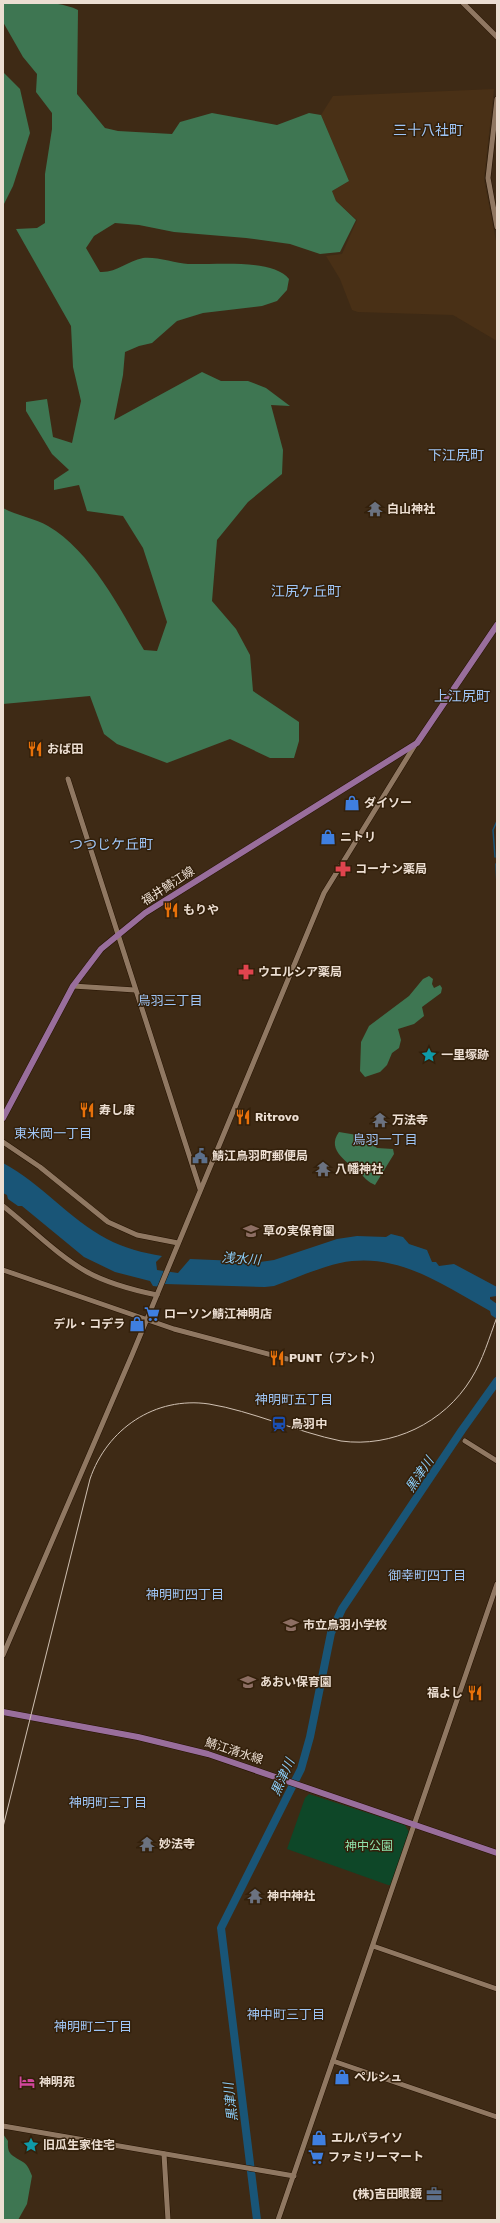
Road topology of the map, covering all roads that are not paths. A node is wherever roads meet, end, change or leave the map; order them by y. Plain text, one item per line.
1 (463, 3) edge
2 (497, 37) edge
3 (497, 98) edge
4 (497, 227) edge
5 (497, 625) edge
6 (417, 743) junction
7 (68, 779) dead end
8 (117, 936) junction
9 (73, 986) junction
10 (135, 990) junction
11 (3, 1118) edge
12 (3, 1142) edge
13 (200, 1189) junction
14 (3, 1206) edge
15 (177, 1245) junction
16 (3, 1270) edge
17 (157, 1295) junction
18 (147, 1319) junction
19 (287, 1360) dead end
20 (465, 1441) dead end
21 (497, 1461) edge
22 (497, 1584) edge
23 (3, 1655) edge
24 (3, 1712) edge
25 (415, 1824) junction
26 (497, 1853) edge
27 (373, 1946) junction
28 (497, 1989) edge
29 (333, 2061) junction
30 (497, 2118) edge
31 (3, 2126) edge
32 (164, 2154) junction
33 (294, 2176) junction
34 (168, 2220) edge
35 (278, 2220) edge

1 - 2 street
3 - 4 street
5 - 6 main road
6 - 8 main road, 福井鯖江線
6 - 13 street
7 - 8 street
8 - 9 main road, 福井鯖江線
8 - 10 street
9 - 10 street
9 - 11 main road, 福井鯖江線
10 - 13 street
12 - 15 street
13 - 15 street
14 - 17 street
15 - 17 street
16 - 18 street
17 - 18 street
18 - 19 street
18 - 23 street
20 - 21 street
22 - 25 street
24 - 25 main road, 鯖江清水線
25 - 26 main road, 鯖江清水線
25 - 27 street
27 - 28 street
27 - 29 street
29 - 30 street
29 - 33 street
31 - 32 street
32 - 33 street
32 - 34 street
33 - 35 street

